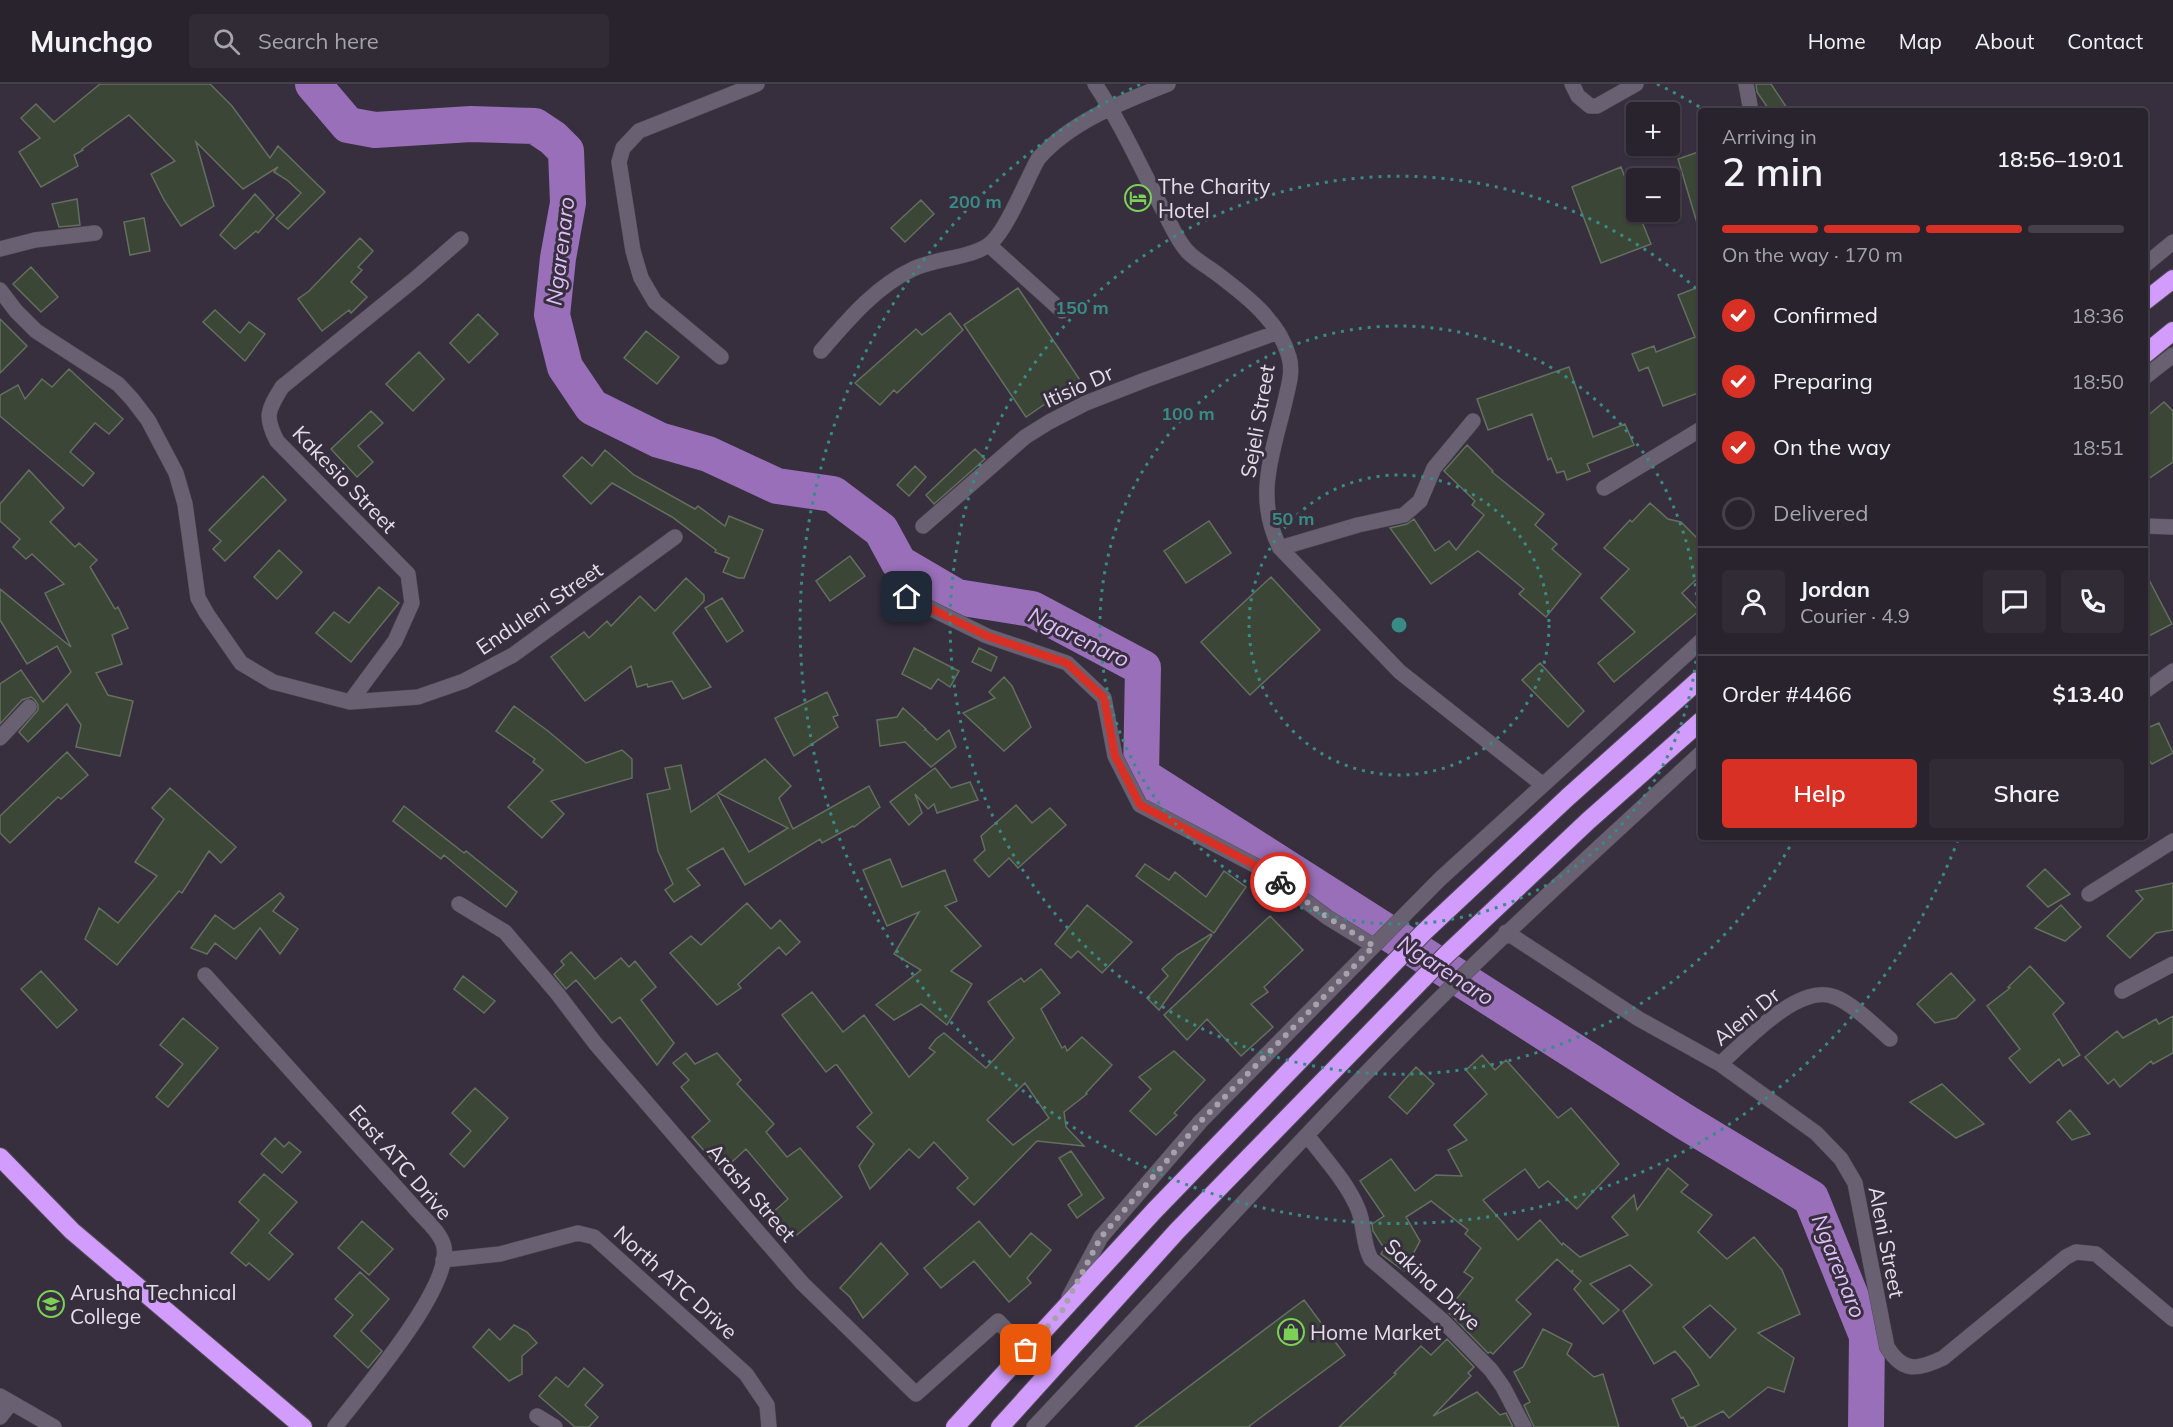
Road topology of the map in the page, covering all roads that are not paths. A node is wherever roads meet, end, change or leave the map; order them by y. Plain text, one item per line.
1 (757, 84) edge
2 (1095, 84) edge
3 (1168, 84) edge
4 (1572, 84) edge
5 (1636, 84) edge
6 (1746, 84) edge
7 (1110, 107) junction
8 (1750, 108) edge
9 (95, 233) dead end
10 (461, 239) dead end
11 (2173, 242) edge
12 (989, 244) junction
13 (0, 249) edge
14 (2148, 263) edge
15 (2173, 279) edge
16 (0, 290) edge
17 (2148, 300) edge
18 (1062, 311) dead end
19 (2173, 331) edge
20 (1278, 332) junction
21 (821, 351) dead end
22 (2148, 352) edge
23 (2173, 355) edge
24 (721, 357) dead end
25 (2148, 375) edge
26 (1473, 421) dead end
27 (1698, 431) edge
28 (1604, 488) dead end
29 (923, 526) dead end
30 (2148, 526) edge
31 (2173, 527) edge
32 (675, 537) dead end
33 (1280, 548) junction
34 (907, 597) dead end
35 (1698, 644) edge
36 (2173, 671) edge
37 (1698, 681) edge
38 (2148, 689) edge
39 (350, 702) junction
40 (29, 706) dead end
41 (1698, 725) edge
42 (0, 738) edge
43 (1698, 756) edge
44 (1543, 785) junction
45 (2173, 841) edge
46 (2089, 894) dead end
47 (459, 904) dead end
48 (1506, 932) junction
49 (1374, 946) junction
50 (2173, 964) edge
51 (205, 975) dead end
52 (2122, 991) dead end
53 (1890, 1039) dead end
54 (1720, 1064) junction
55 (1307, 1135) junction
56 (0, 1157) edge
57 (443, 1260) junction
58 (1062, 1311) junction
59 (2173, 1319) edge
60 (1026, 1350) junction
61 (5, 1399) edge
62 (537, 1416) dead end
63 (0, 1417) edge
64 (54, 1427) edge
65 (303, 1427) edge
66 (335, 1427) edge
67 (555, 1427) edge
68 (769, 1427) edge
69 (956, 1427) edge
70 (1000, 1427) edge
71 (1034, 1427) edge
72 (1524, 1427) edge

1 - 24 street
2 - 7 street, Sejeli Street
3 - 7 street
4 - 5 street
6 - 8 street
7 - 12 street
7 - 20 street, Sejeli Street
9 - 13 street
10 - 39 street, Kakesio Street
11 - 14 street
12 - 18 street
12 - 21 street
15 - 17 highway
16 - 39 street, Enduleni Street
19 - 22 highway
20 - 29 street, Itisio Dr
20 - 33 street, Sejeli Street
23 - 25 street
26 - 33 street
27 - 28 street
30 - 31 street
32 - 39 street, Enduleni Street
33 - 44 street, Sejeli Street
34 - 49 street
35 - 44 street
36 - 38 street
37 - 58 highway
40 - 42 street
41 - 70 highway
43 - 48 street
44 - 49 street
45 - 46 street
47 - 60 street, Arash Street
48 - 54 street, Aleni Street
48 - 55 street
49 - 58 street
50 - 52 street
51 - 57 street, East ATC Drive
53 - 54 street, Aleni Dr
54 - 59 street, Aleni Street
55 - 71 street
55 - 72 street, Sakina Drive
56 - 65 highway
57 - 66 street
57 - 68 street, North ATC Drive
58 - 60 highway
60 - 69 highway
61 - 63 street
61 - 64 street
62 - 67 street

